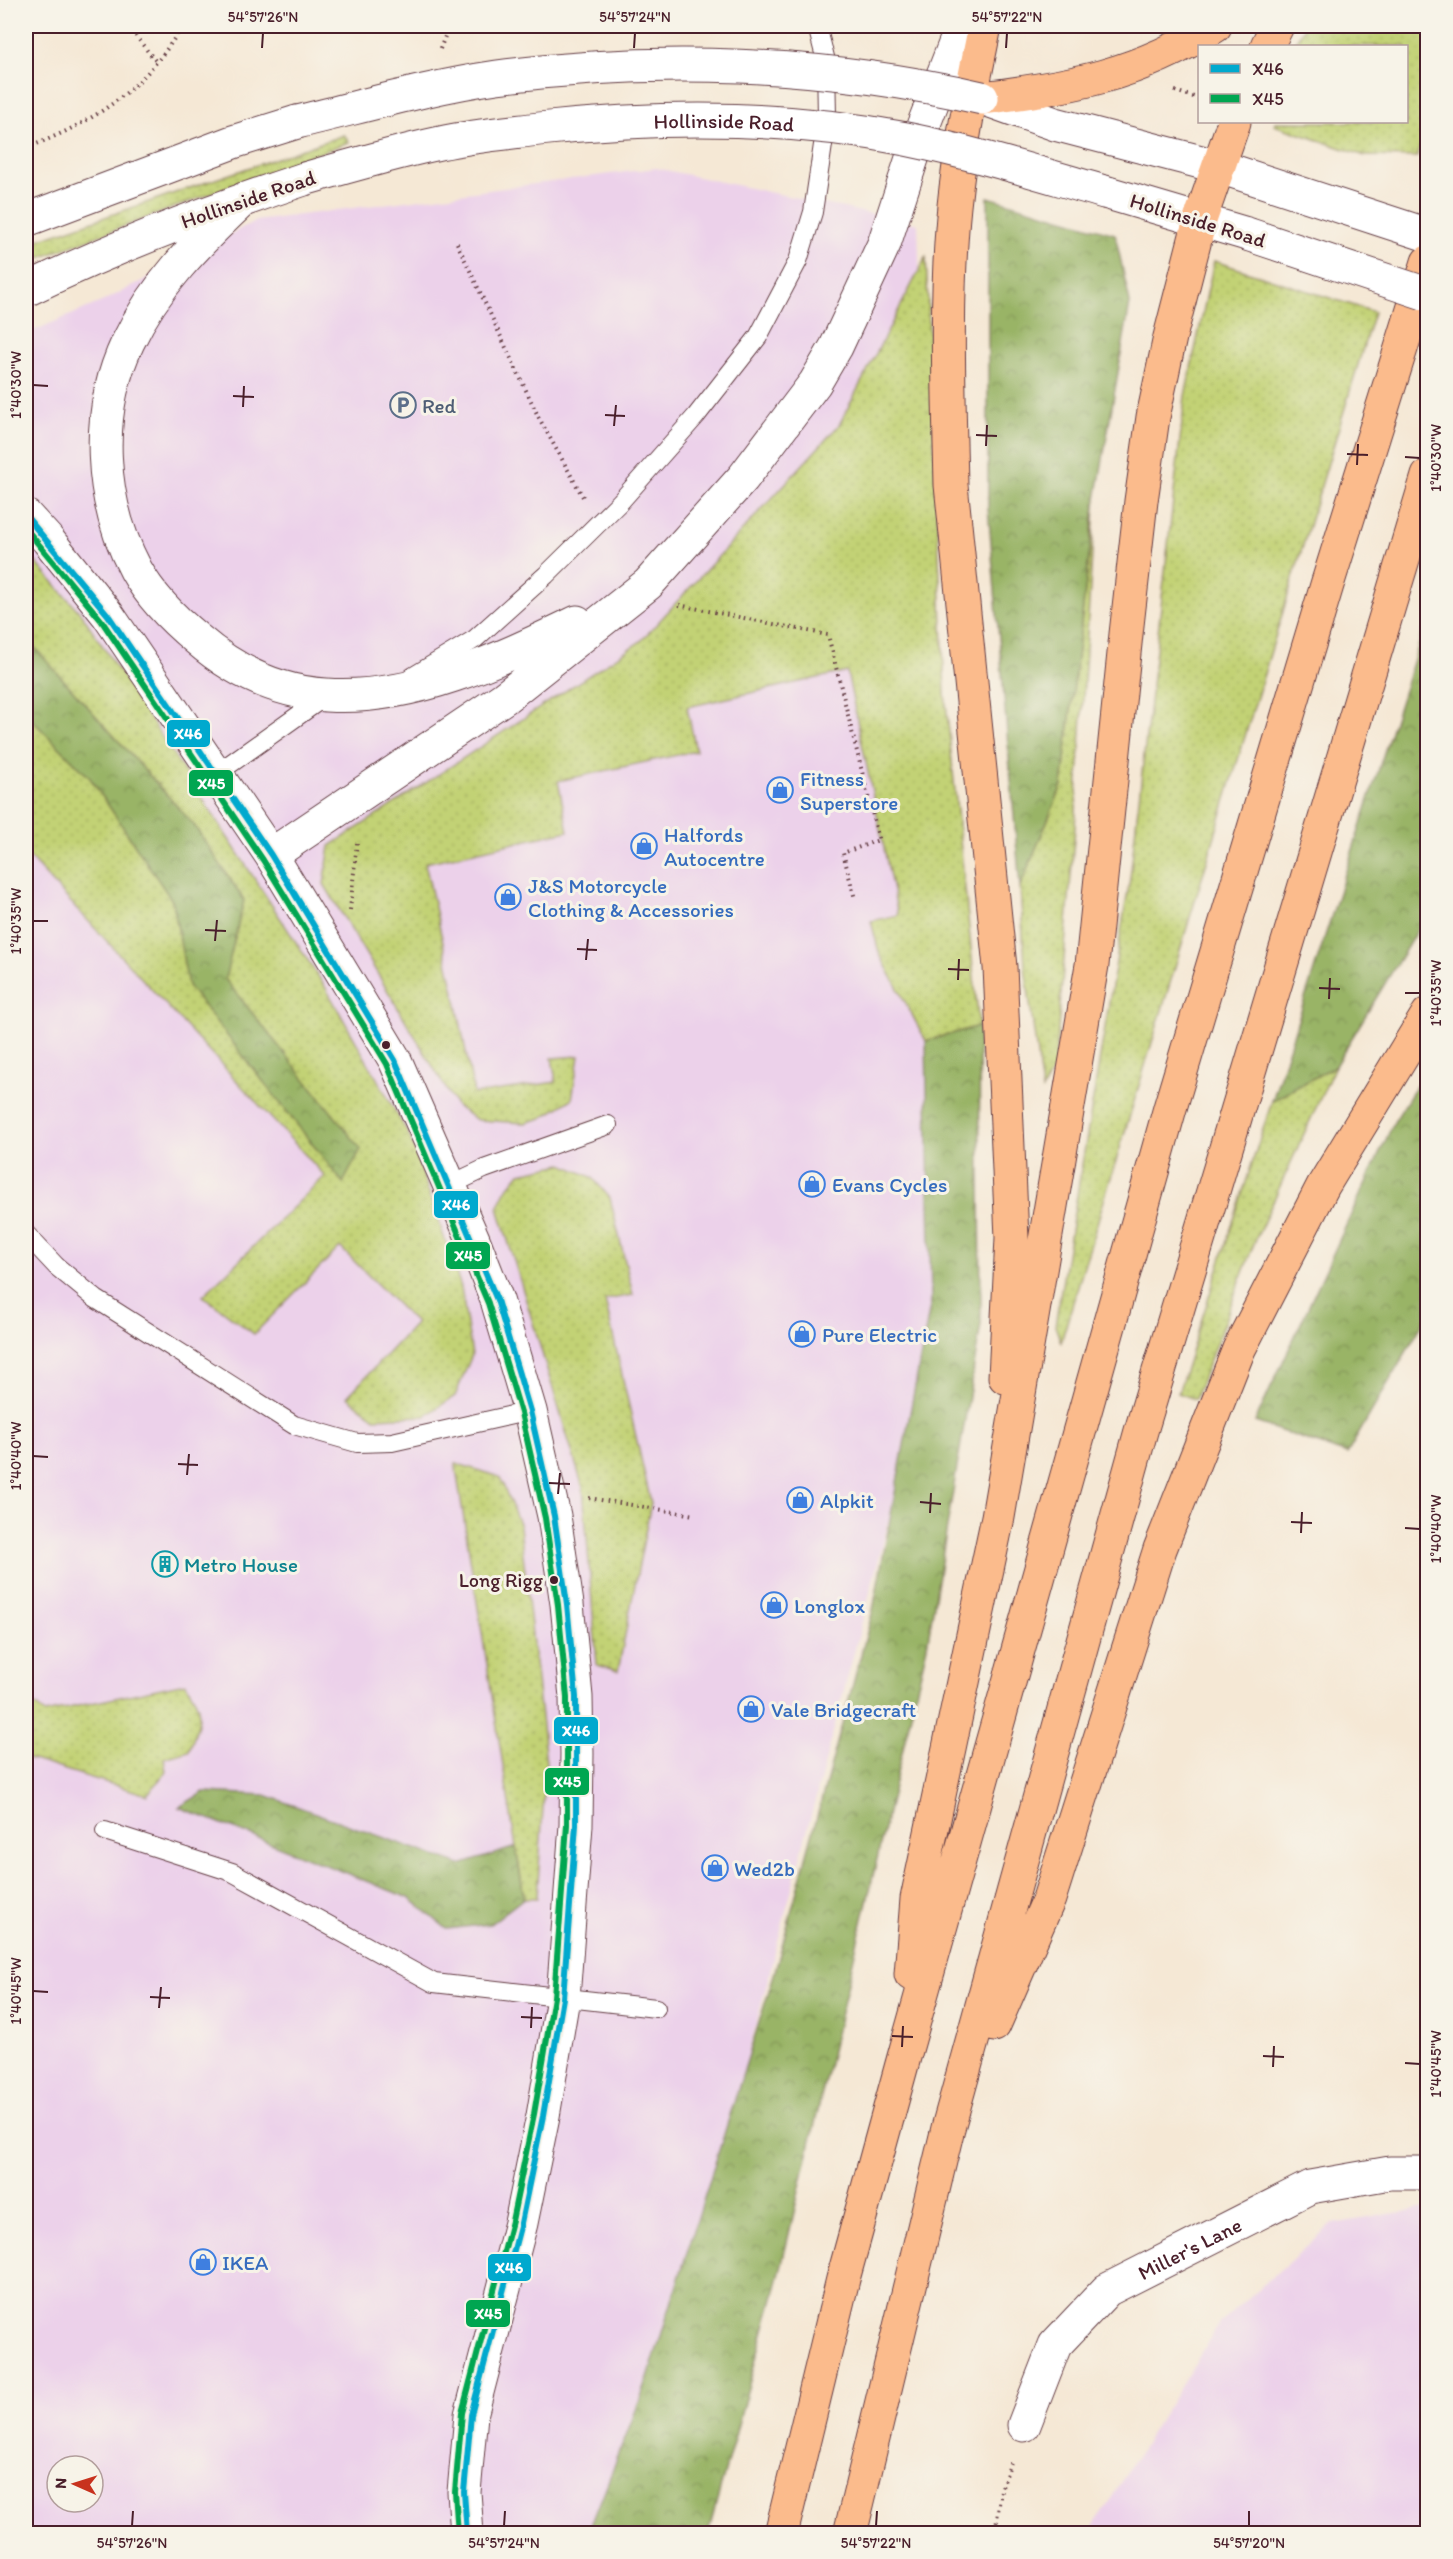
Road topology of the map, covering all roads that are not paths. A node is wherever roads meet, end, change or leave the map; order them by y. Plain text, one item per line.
1 (818, 26) edge
2 (962, 26) edge
3 (985, 26) edge
4 (1215, 26) edge
5 (1277, 26) edge
6 (1268, 45) edge
7 (982, 98) junction
8 (1234, 123) edge
9 (1220, 167) junction
10 (244, 199) junction
11 (26, 220) edge
12 (1200, 220) junction
13 (1428, 235) edge
14 (1428, 262) edge
15 (26, 290) edge
16 (1428, 294) edge
17 (1428, 476) edge
18 (26, 516) edge
19 (632, 596) junction
20 (385, 693) junction
21 (327, 695) junction
22 (216, 774) junction
23 (271, 855) junction
24 (1428, 1014) edge
25 (608, 1125) dead end
26 (450, 1185) junction
27 (26, 1234) edge
28 (530, 1411) junction
29 (998, 1517) junction
30 (105, 1831) dead end
31 (563, 1998) junction
32 (656, 2008) dead end
33 (904, 2057) junction
34 (948, 2128) junction
35 (1428, 2173) edge
36 (816, 2384) junction
37 (1024, 2425) road end
38 (467, 2534) edge
39 (764, 2534) edge
40 (781, 2534) edge
41 (850, 2534) edge

1 - 20 lane
2 - 19 street
3 - 29 highway
4 - 7 highway
5 - 6 highway
7 - 9 street
7 - 11 street, bridge
8 - 9 highway
9 - 12 highway
9 - 13 street
10 - 12 street, Hollinside Road, bridge
10 - 15 street, Hollinside Road
10 - 21 street
12 - 16 street, Hollinside Road, bridge
12 - 29 highway
14 - 33 highway
17 - 34 highway
18 - 22 street
19 - 20 street
19 - 23 street
20 - 21 street
21 - 22 lane
22 - 23 street
23 - 26 street
24 - 34 highway
25 - 26 lane
26 - 28 street
27 - 28 lane
28 - 31 street
29 - 33 highway
30 - 31 lane
31 - 32 lane
31 - 38 street
33 - 36 highway
34 - 41 highway
35 - 37 street, Miller's Lane
36 - 39 highway
36 - 40 highway

